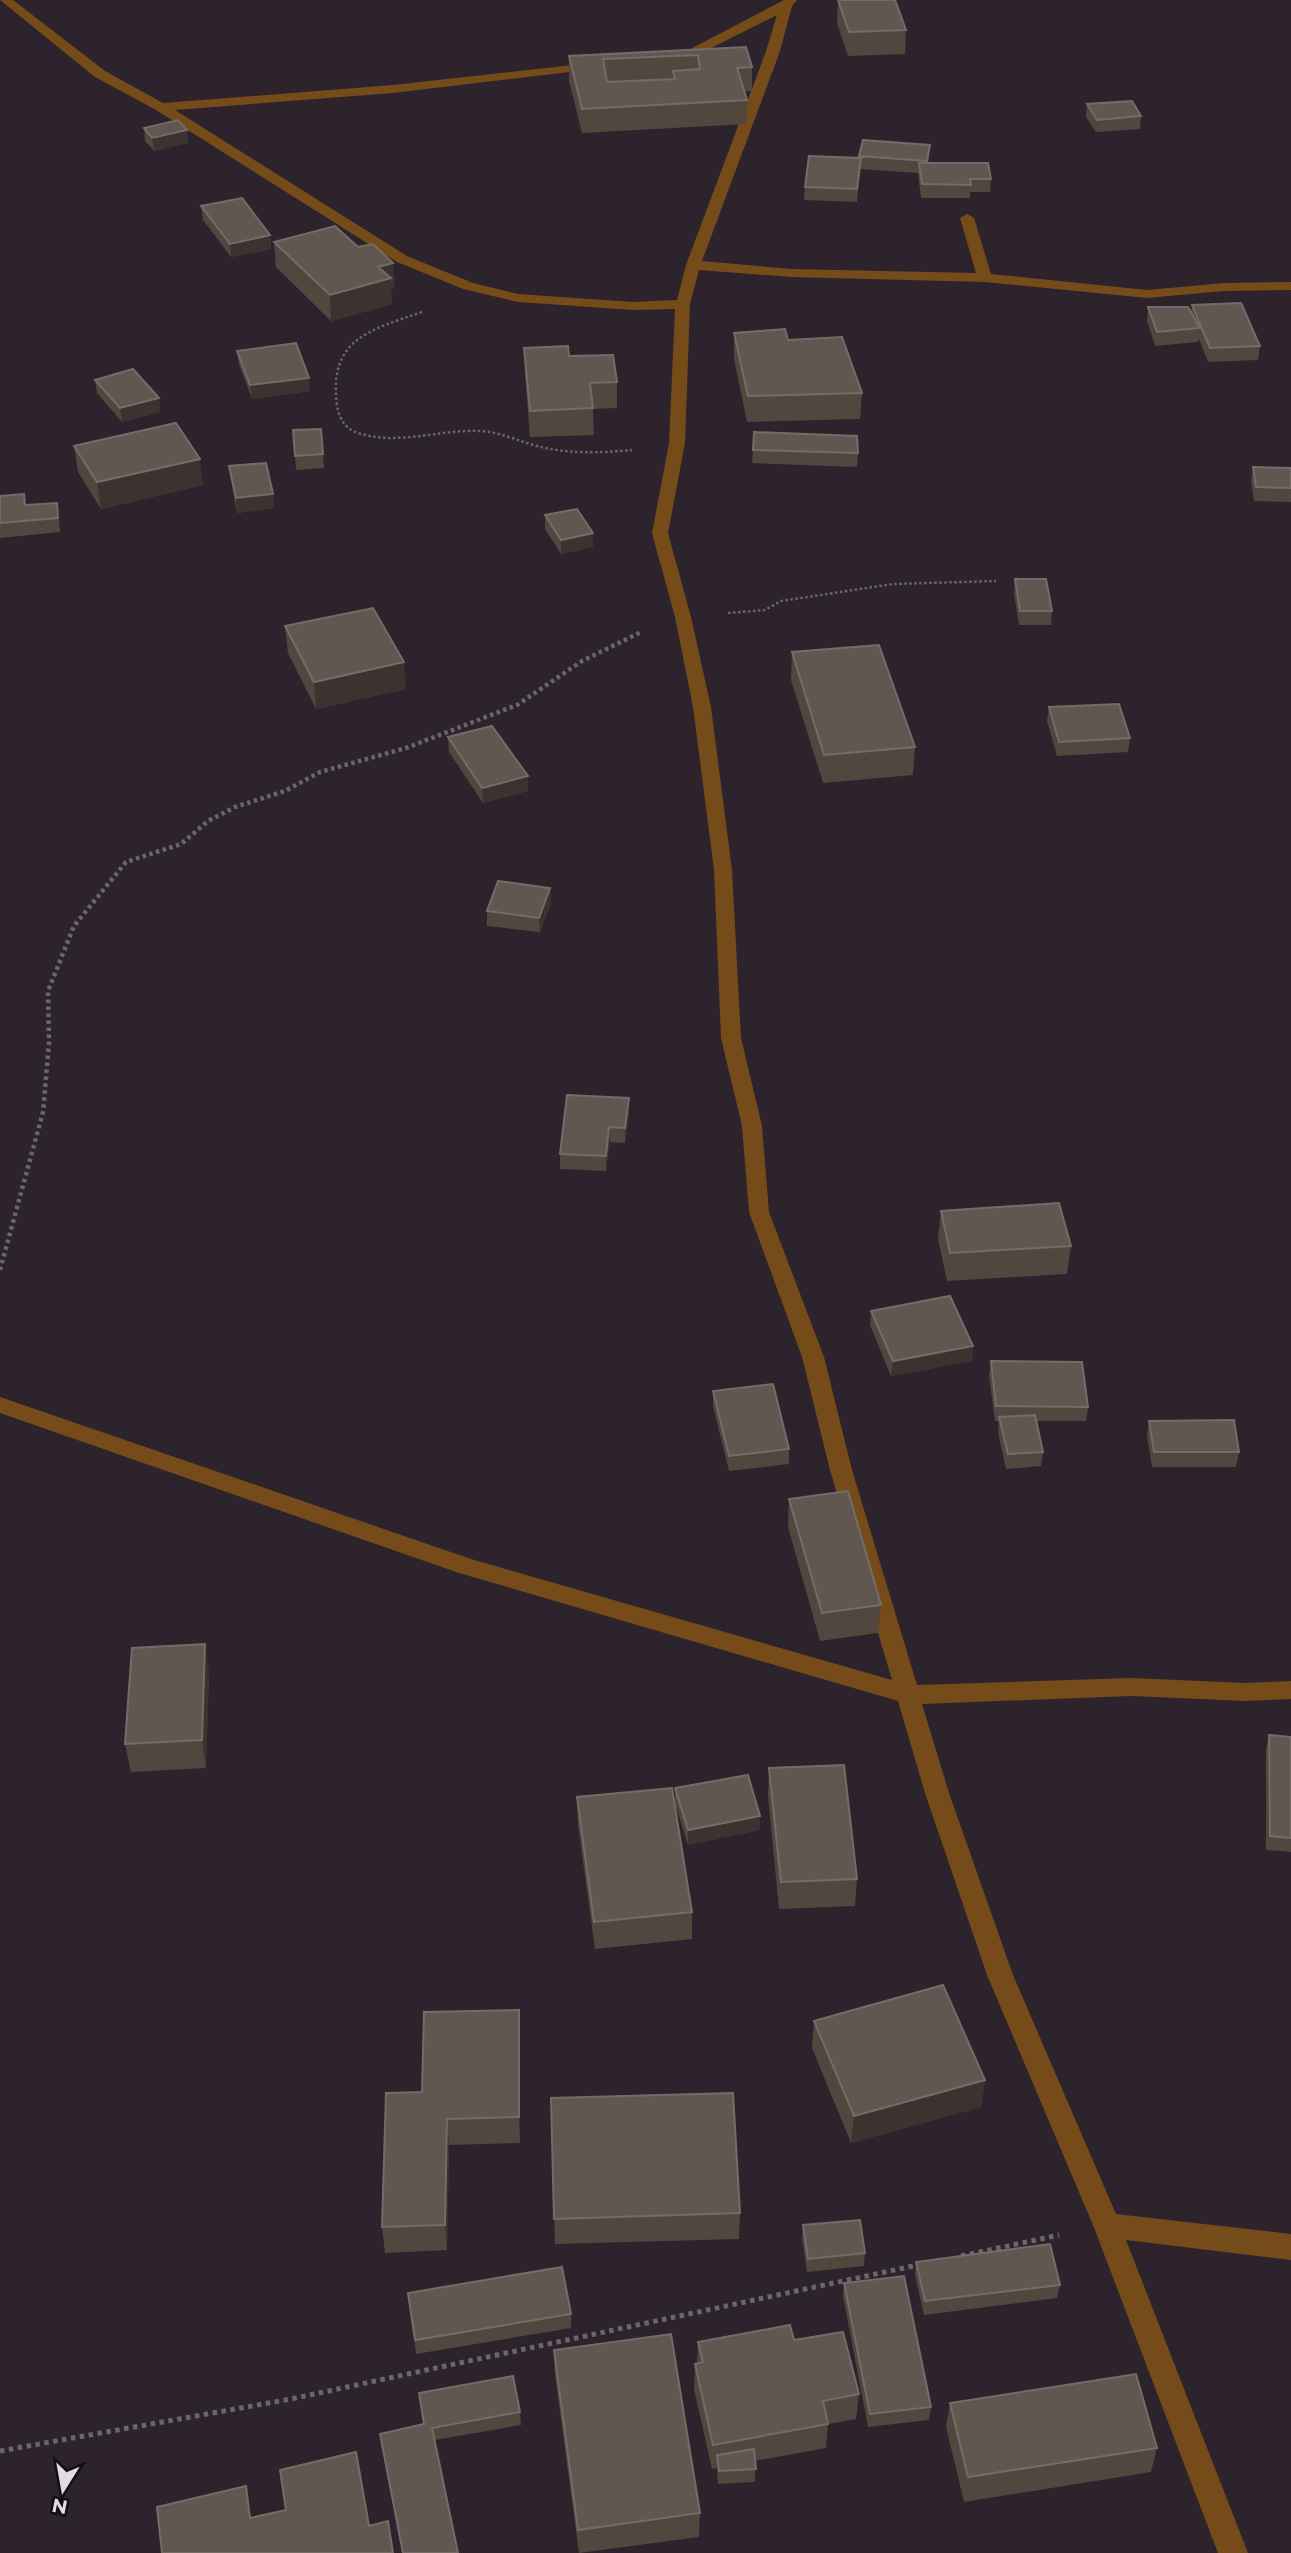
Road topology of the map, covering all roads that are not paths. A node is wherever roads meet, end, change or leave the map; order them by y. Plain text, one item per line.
1 (5, 0) edge
2 (788, 2) edge
3 (716, 56) edge
4 (616, 62) dead end
5 (161, 107) junction
6 (967, 218) dead end
7 (693, 265) junction
8 (985, 278) junction
9 (1291, 286) edge
10 (683, 304) junction
11 (0, 1405) edge
12 (1291, 1690) edge
13 (910, 1695) junction
14 (1107, 2225) junction
15 (1291, 2247) edge
16 (1233, 2553) edge

1 - 5 street
2 - 3 street
2 - 7 street
4 - 5 street
5 - 10 street
6 - 8 street
7 - 8 street
7 - 10 street
8 - 9 street
10 - 13 street
11 - 13 street
12 - 13 street
13 - 14 street
14 - 15 street
14 - 16 street

